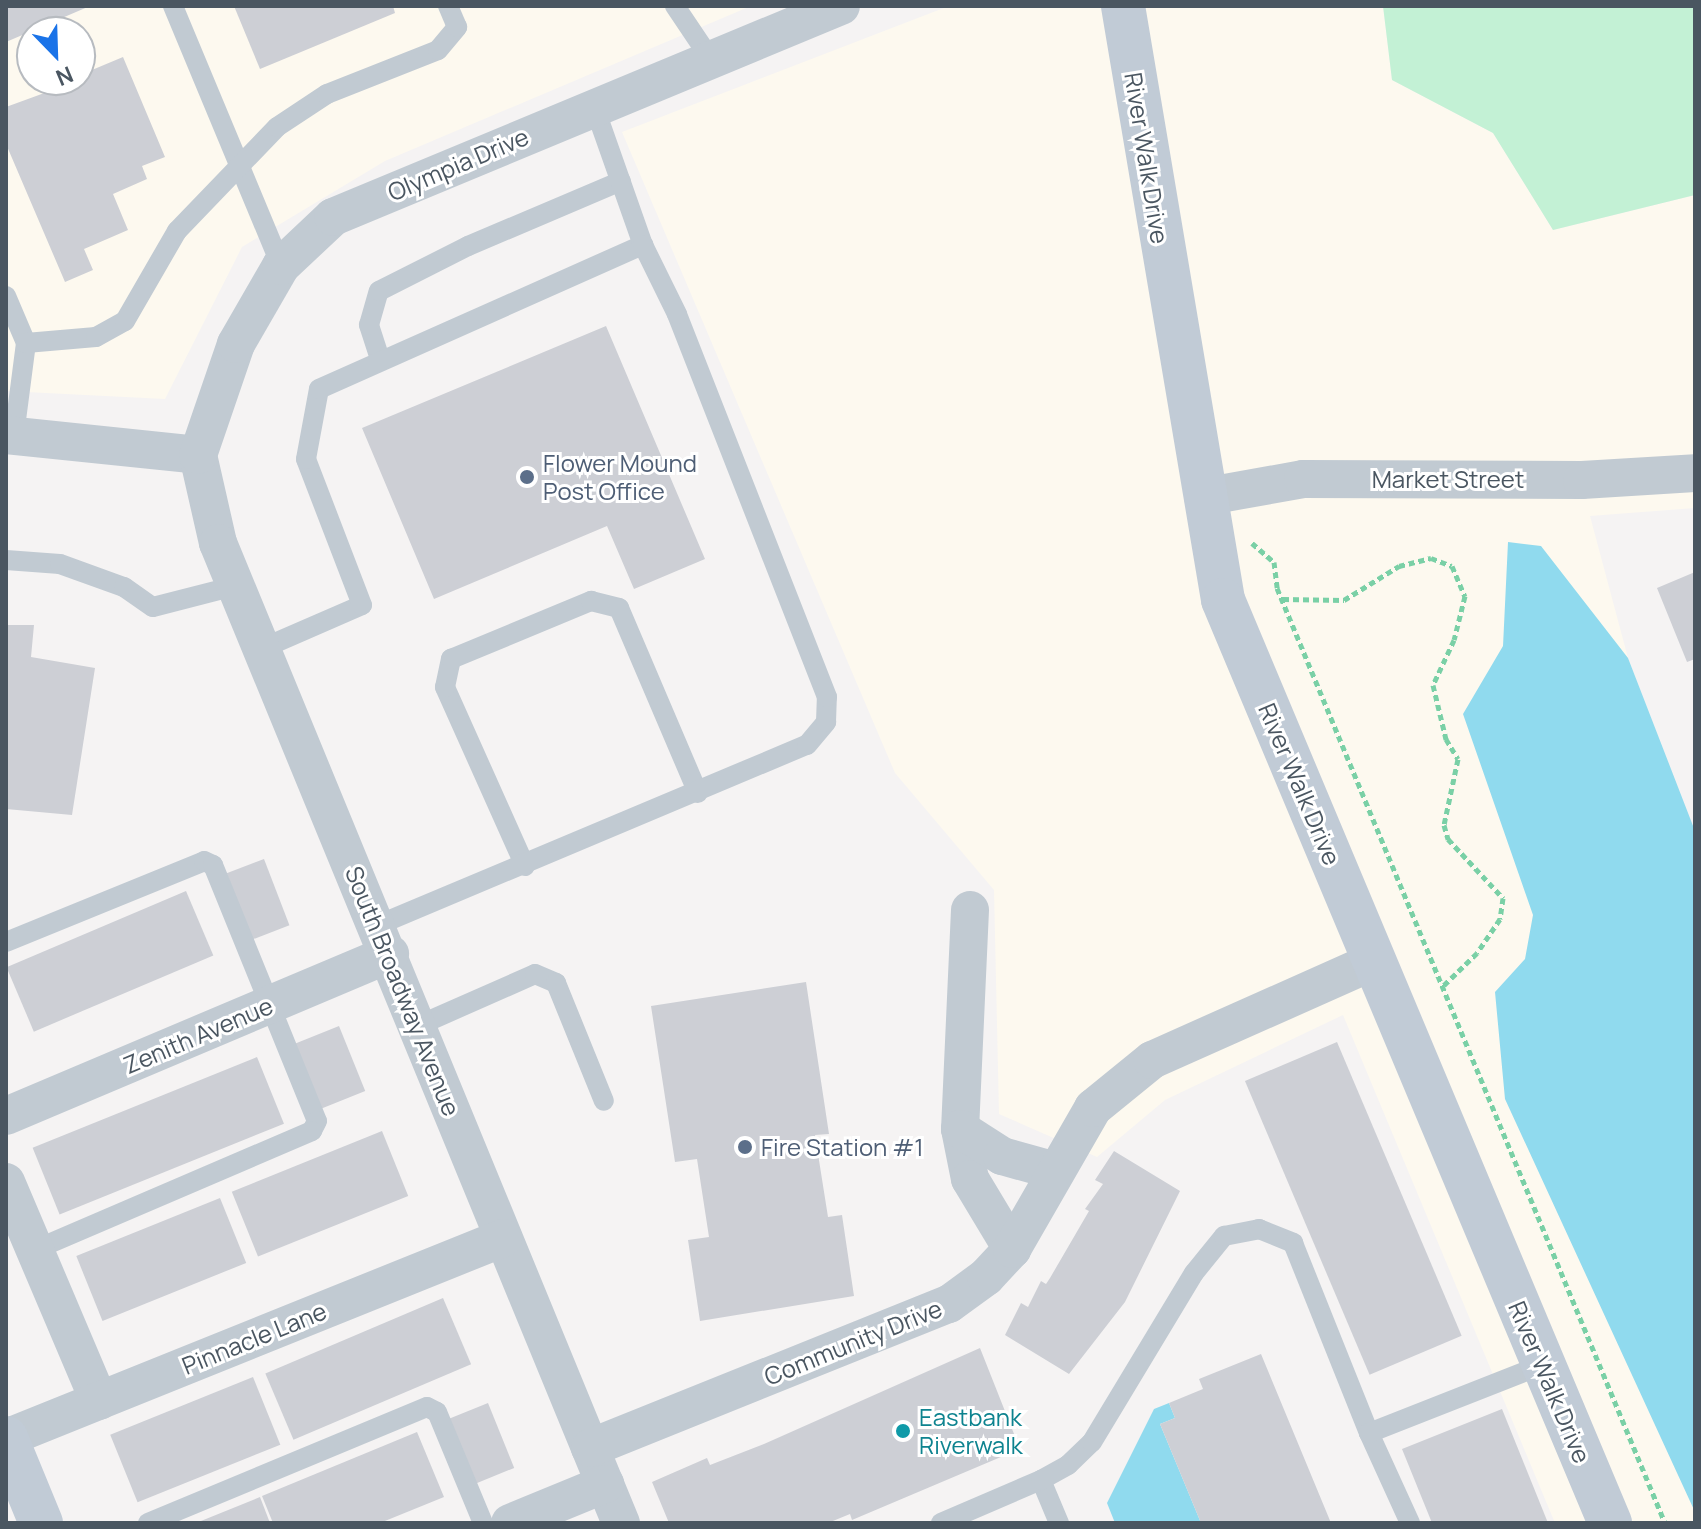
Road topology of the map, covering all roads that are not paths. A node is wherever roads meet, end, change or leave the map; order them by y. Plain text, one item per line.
1 (173, 6) edge
2 (448, 6) edge
3 (675, 6) edge
4 (841, 6) edge
5 (1123, 6) edge
6 (710, 58) junction
7 (594, 106) junction
8 (240, 167) junction
9 (621, 181) junction
10 (643, 245) junction
11 (281, 266) junction
12 (6, 296) edge
13 (26, 343) junction
14 (380, 359) junction
15 (10, 436) edge
16 (198, 455) junction
17 (1695, 473) edge
18 (1203, 497) junction
19 (6, 560) edge
20 (235, 586) junction
21 (261, 649) junction
22 (698, 793) junction
23 (525, 866) junction
24 (970, 910) dead end
25 (384, 939) junction
26 (6, 942) edge
27 (1374, 961) junction
28 (270, 1005) junction
29 (415, 1027) junction
30 (604, 1101) dead end
31 (6, 1116) edge
32 (960, 1129) junction
33 (1056, 1171) junction
34 (6, 1182) edge
35 (503, 1238) junction
36 (1012, 1249) junction
37 (35, 1250) junction
38 (1542, 1365) junction
39 (99, 1401) junction
40 (1369, 1433) junction
41 (6, 1438) edge
42 (590, 1448) junction
43 (1041, 1480) junction
44 (605, 1484) junction
45 (948, 1522) edge
46 (41, 1523) edge
47 (148, 1523) edge
48 (483, 1523) edge
49 (510, 1523) edge
50 (621, 1523) edge
51 (1059, 1523) edge
52 (1410, 1523) edge
53 (1610, 1523) edge

1 - 8 lane
2 - 8 lane
3 - 6 lane
4 - 6 street, Olympia Drive
5 - 18 street, River Walk Drive
6 - 7 street, Olympia Drive
7 - 9 lane
7 - 11 street, Olympia Drive
8 - 11 lane
8 - 13 lane
9 - 10 lane
9 - 14 lane
10 - 14 lane
10 - 22 lane
11 - 16 street, Olympia Drive
12 - 13 lane
13 - 15 lane
14 - 21 lane
15 - 16 street
16 - 20 street, South Broadway Avenue
17 - 18 street, Market Street
18 - 27 street, River Walk Drive
19 - 20 lane
20 - 21 street, South Broadway Avenue
21 - 25 street, South Broadway Avenue
22 - 23 lane
22 - 23 lane
23 - 25 lane
24 - 32 street
25 - 28 street, Zenith Avenue
25 - 29 street, South Broadway Avenue
26 - 28 lane
27 - 33 street, Community Drive
27 - 38 street, River Walk Drive
28 - 31 street, Zenith Avenue
28 - 37 lane
29 - 30 lane
29 - 35 street, South Broadway Avenue
32 - 33 street
32 - 36 street
33 - 36 street, Community Drive
34 - 37 street
35 - 39 street, Pinnacle Lane
35 - 42 street, South Broadway Avenue
36 - 42 street, Community Drive
37 - 39 street
38 - 40 lane
38 - 53 street, River Walk Drive
39 - 41 street, Pinnacle Lane
40 - 43 lane
40 - 52 lane
41 - 46 street
42 - 44 street, South Broadway Avenue
43 - 45 lane
43 - 51 lane
44 - 49 street
44 - 50 street, South Broadway Avenue
47 - 48 lane

